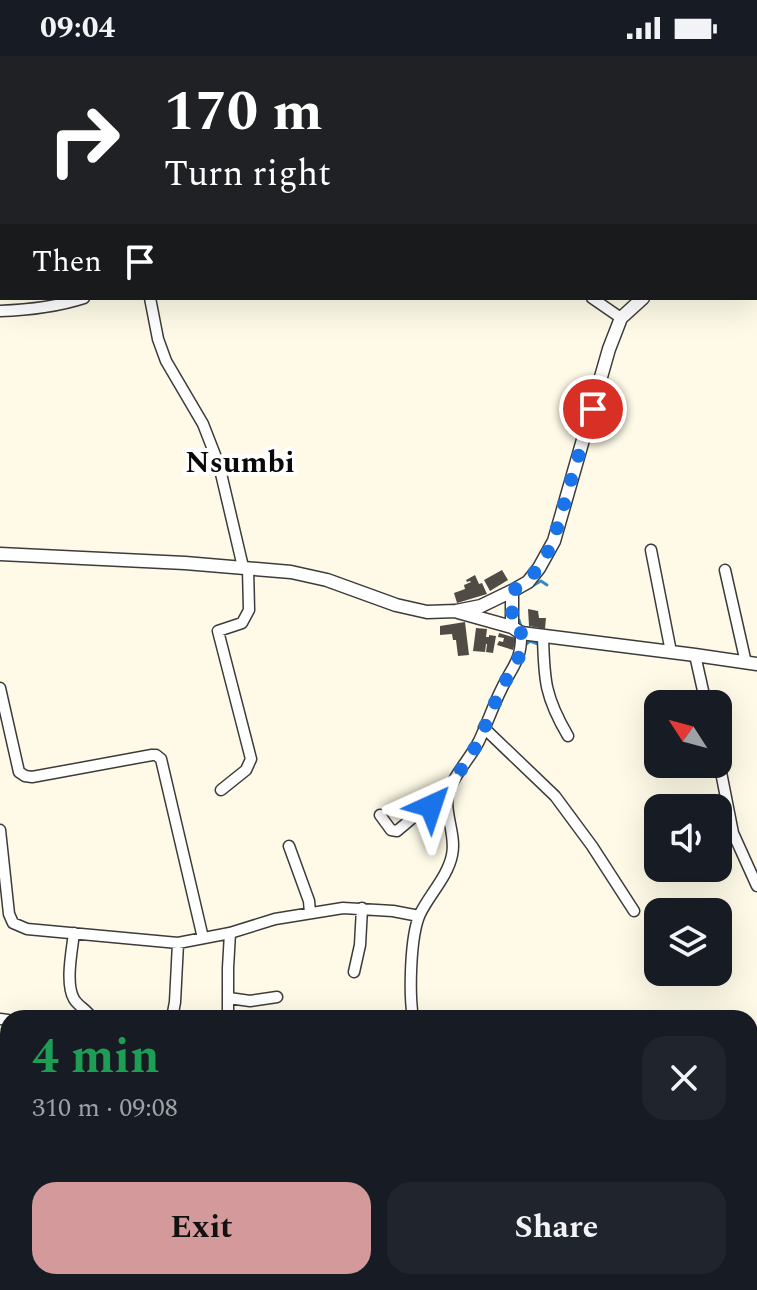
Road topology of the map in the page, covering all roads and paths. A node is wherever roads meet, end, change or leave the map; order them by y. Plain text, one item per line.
1 (78, 300) edge
2 (150, 300) edge
3 (595, 300) edge
4 (641, 300) edge
5 (0, 311) edge
6 (621, 318) junction
7 (651, 550) dead end
8 (0, 554) edge
9 (245, 567) junction
10 (725, 570) dead end
11 (512, 591) junction
12 (456, 611) junction
13 (517, 630) junction
14 (543, 636) junction
15 (671, 652) junction
16 (695, 655) junction
17 (751, 663) edge
18 (0, 688) edge
19 (703, 690) edge
20 (484, 728) junction
21 (568, 736) dead end
22 (722, 778) edge
23 (221, 790) dead end
24 (447, 799) junction
25 (380, 815) dead end
26 (0, 830) edge
27 (289, 846) dead end
28 (757, 886) edge
29 (362, 908) junction
30 (634, 911) dead end
31 (310, 913) junction
32 (419, 916) junction
33 (17, 925) junction
34 (0, 929) edge
35 (74, 933) junction
36 (230, 933) junction
37 (203, 938) junction
38 (178, 943) junction
39 (354, 972) dead end
40 (277, 997) dead end
41 (229, 998) junction
42 (85, 1010) edge
43 (174, 1010) edge
44 (228, 1010) edge
45 (413, 1010) edge

1 - 5 street
2 - 9 street
3 - 6 street
4 - 6 street
6 - 11 street
7 - 15 street
8 - 9 street
9 - 12 street
9 - 23 street
10 - 17 street
11 - 12 street
11 - 13 street
12 - 13 street
13 - 14 street
13 - 20 street
14 - 15 street
14 - 21 street
15 - 16 street
16 - 17 street
16 - 19 street
18 - 37 street
20 - 24 street
20 - 30 street
22 - 28 street
24 - 25 street
24 - 32 street
26 - 33 street
27 - 31 street
29 - 31 street
29 - 32 street
29 - 39 street
31 - 36 street
32 - 45 street
33 - 34 street
33 - 35 street
35 - 38 street
35 - 42 street
36 - 37 street
36 - 41 street
37 - 38 street
38 - 43 street
40 - 41 street
41 - 44 street

